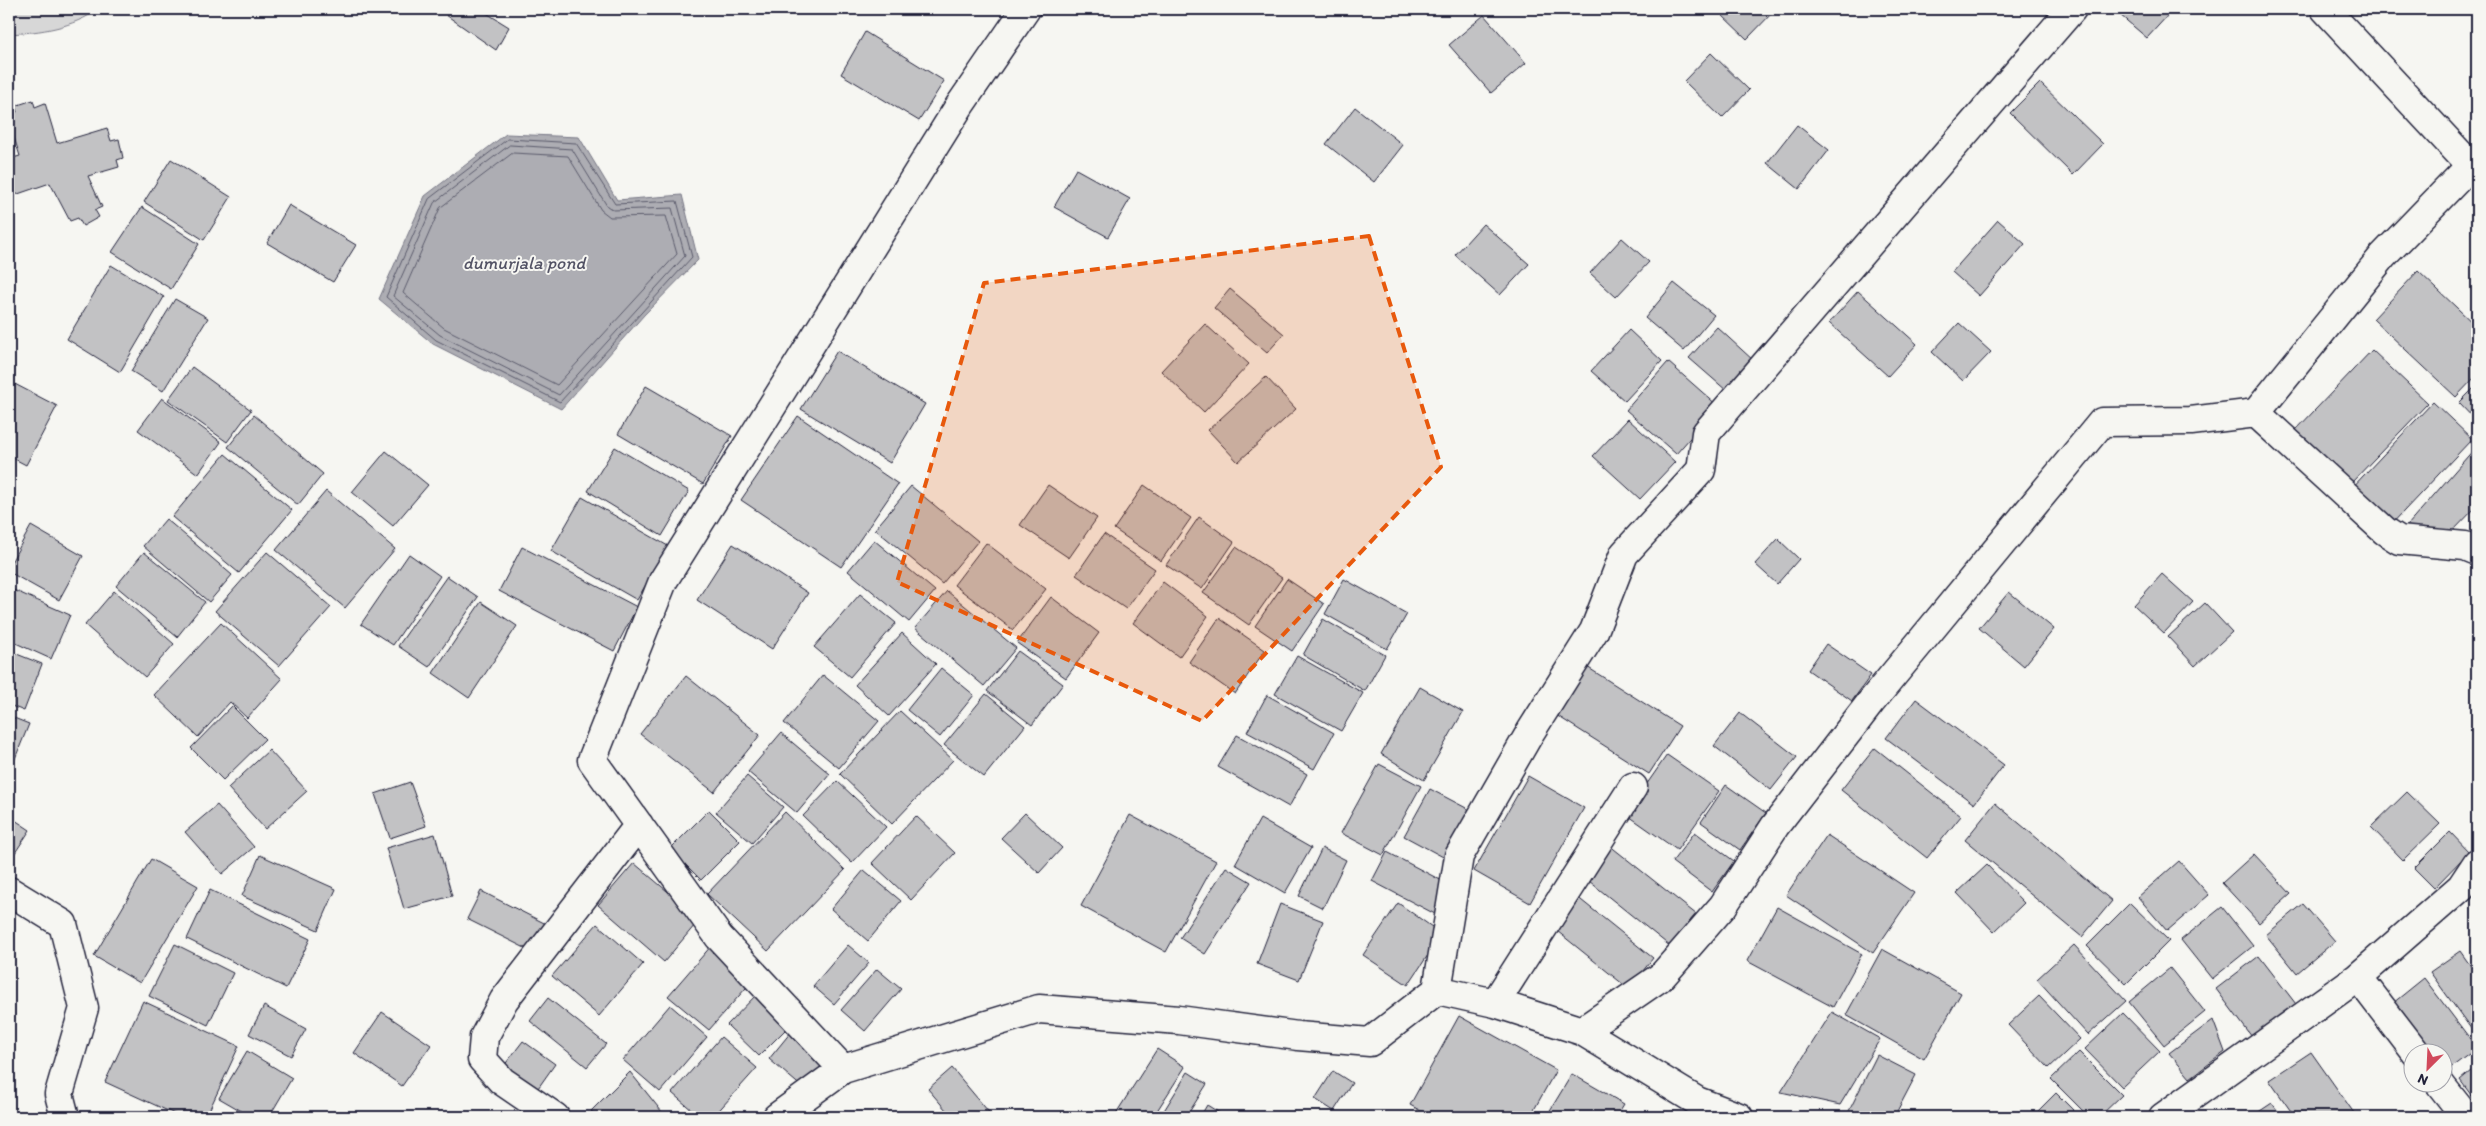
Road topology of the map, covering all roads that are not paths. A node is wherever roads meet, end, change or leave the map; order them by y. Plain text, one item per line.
1 (1026, 9) edge
2 (2072, 9) edge
3 (2325, 9) edge
4 (2474, 163) edge
5 (2256, 413) junction
6 (2477, 551) edge
7 (1633, 787) dead end
8 (639, 825) junction
9 (2477, 863) edge
10 (9, 891) edge
11 (2469, 894) edge
12 (2358, 977) junction
13 (1437, 990) junction
14 (1496, 1003) junction
15 (1582, 1031) junction
16 (2409, 1044) edge
17 (843, 1069) junction
18 (2448, 1094) edge
19 (65, 1117) edge
20 (555, 1117) edge
21 (777, 1117) edge
22 (1739, 1117) edge
23 (2163, 1117) edge
24 (2466, 1117) edge

1 - 8 street
2 - 13 street
3 - 4 street
4 - 5 street
5 - 6 street
5 - 15 street
7 - 14 street
8 - 17 street
8 - 20 street
9 - 11 street
10 - 19 street
11 - 12 street
12 - 16 street
12 - 23 street
13 - 14 street
13 - 17 street
14 - 15 street
15 - 22 street
17 - 21 street
18 - 24 street

